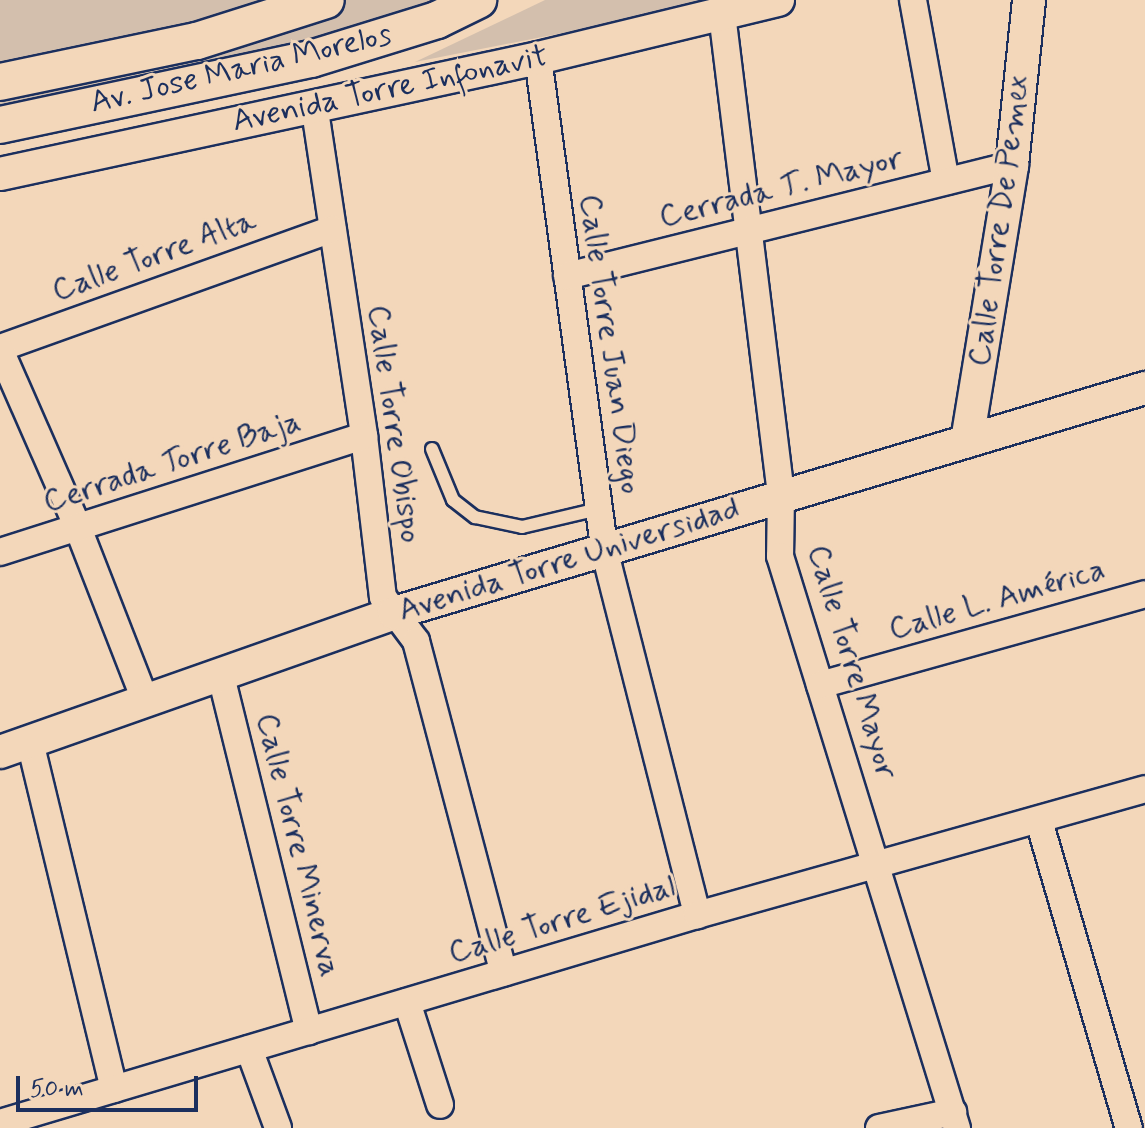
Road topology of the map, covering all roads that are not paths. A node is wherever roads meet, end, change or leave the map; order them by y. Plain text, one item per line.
1 (326, 0) edge
2 (478, 0) edge
3 (778, 0) edge
4 (913, 0) edge
5 (1029, 0) edge
6 (722, 14) junction
7 (538, 58) junction
8 (0, 82) edge
9 (314, 104) junction
10 (0, 125) edge
11 (1012, 165) junction
12 (0, 174) edge
13 (946, 181) junction
14 (332, 229) junction
15 (752, 230) junction
16 (567, 276) junction
17 (0, 349) edge
18 (1145, 388) edge
19 (364, 436) junction
20 (967, 441) junction
21 (432, 449) dead end
22 (781, 495) junction
23 (598, 509) junction
24 (78, 528) junction
25 (604, 549) junction
26 (0, 552) edge
27 (1145, 594) edge
28 (394, 613) junction
29 (221, 676) junction
30 (820, 685) junction
31 (146, 702) junction
32 (15, 747) edge
33 (1145, 789) edge
34 (1039, 821) junction
35 (879, 865) junction
36 (697, 915) junction
37 (504, 973) junction
38 (407, 1002) junction
39 (309, 1031) junction
40 (249, 1049) junction
41 (114, 1089) junction
42 (440, 1105) dead end
43 (955, 1120) edge
44 (0, 1123) edge
45 (278, 1128) edge
46 (879, 1128) edge
47 (1129, 1128) edge

1 - 8 main road, Av. Jose Maria Morelos
2 - 10 main road, Av. Jose Maria Morelos
3 - 6 street, Avenida Torre Infonavit
4 - 13 street
5 - 11 street, Calle Torre De Pemex
6 - 7 street, Avenida Torre Infonavit
6 - 15 street, Calle Torre Mayor
7 - 9 street, Avenida Torre Infonavit
7 - 16 street, Calle Torre Juan Diego
9 - 12 street, Avenida Torre Infonavit
9 - 14 street, Calle Torre Obispo
11 - 13 street, Cerrada T. Mayor
11 - 20 street, Calle Torre De Pemex
13 - 15 street, Cerrada T. Mayor
14 - 17 street, Calle Torre Alta
14 - 19 street, Calle Torre Obispo
15 - 16 street, Cerrada T. Mayor
15 - 22 street, Calle Torre Mayor
16 - 23 street, Calle Torre Juan Diego
17 - 24 street
18 - 20 street, Avenida Torre Universidad
19 - 24 street, Cerrada Torre Baja
19 - 28 street, Calle Torre Obispo
20 - 22 street, Avenida Torre Universidad
21 - 23 lane
22 - 25 street, Avenida Torre Universidad
22 - 30 street, Calle Torre Mayor
23 - 25 street, Calle Torre Juan Diego
24 - 26 street, Cerrada Torre Baja
24 - 31 street
25 - 28 street, Avenida Torre Universidad
25 - 36 street, Calle Torre Juan Diego
27 - 30 street, Calle L. América
28 - 29 street, Avenida Torre Universidad
28 - 37 street, Calle Torre Obispo
29 - 31 street, Avenida Torre Universidad
29 - 39 street, Calle Torre Minerva
30 - 35 street, Calle Torre Mayor
31 - 32 street, Avenida Torre Universidad
32 - 41 street
33 - 34 street, Calle Torre Ejidal
34 - 35 street, Calle Torre Ejidal
34 - 47 street
35 - 36 street, Calle Torre Ejidal
35 - 43 street, Calle Torre Mayor
36 - 37 street, Calle Torre Ejidal
37 - 38 street, Calle Torre Ejidal
38 - 39 street, Calle Torre Ejidal
38 - 42 street
39 - 40 street, Calle Torre Ejidal
40 - 41 street, Calle Torre Ejidal
40 - 45 street
41 - 44 street, Calle Torre Ejidal
43 - 46 street

